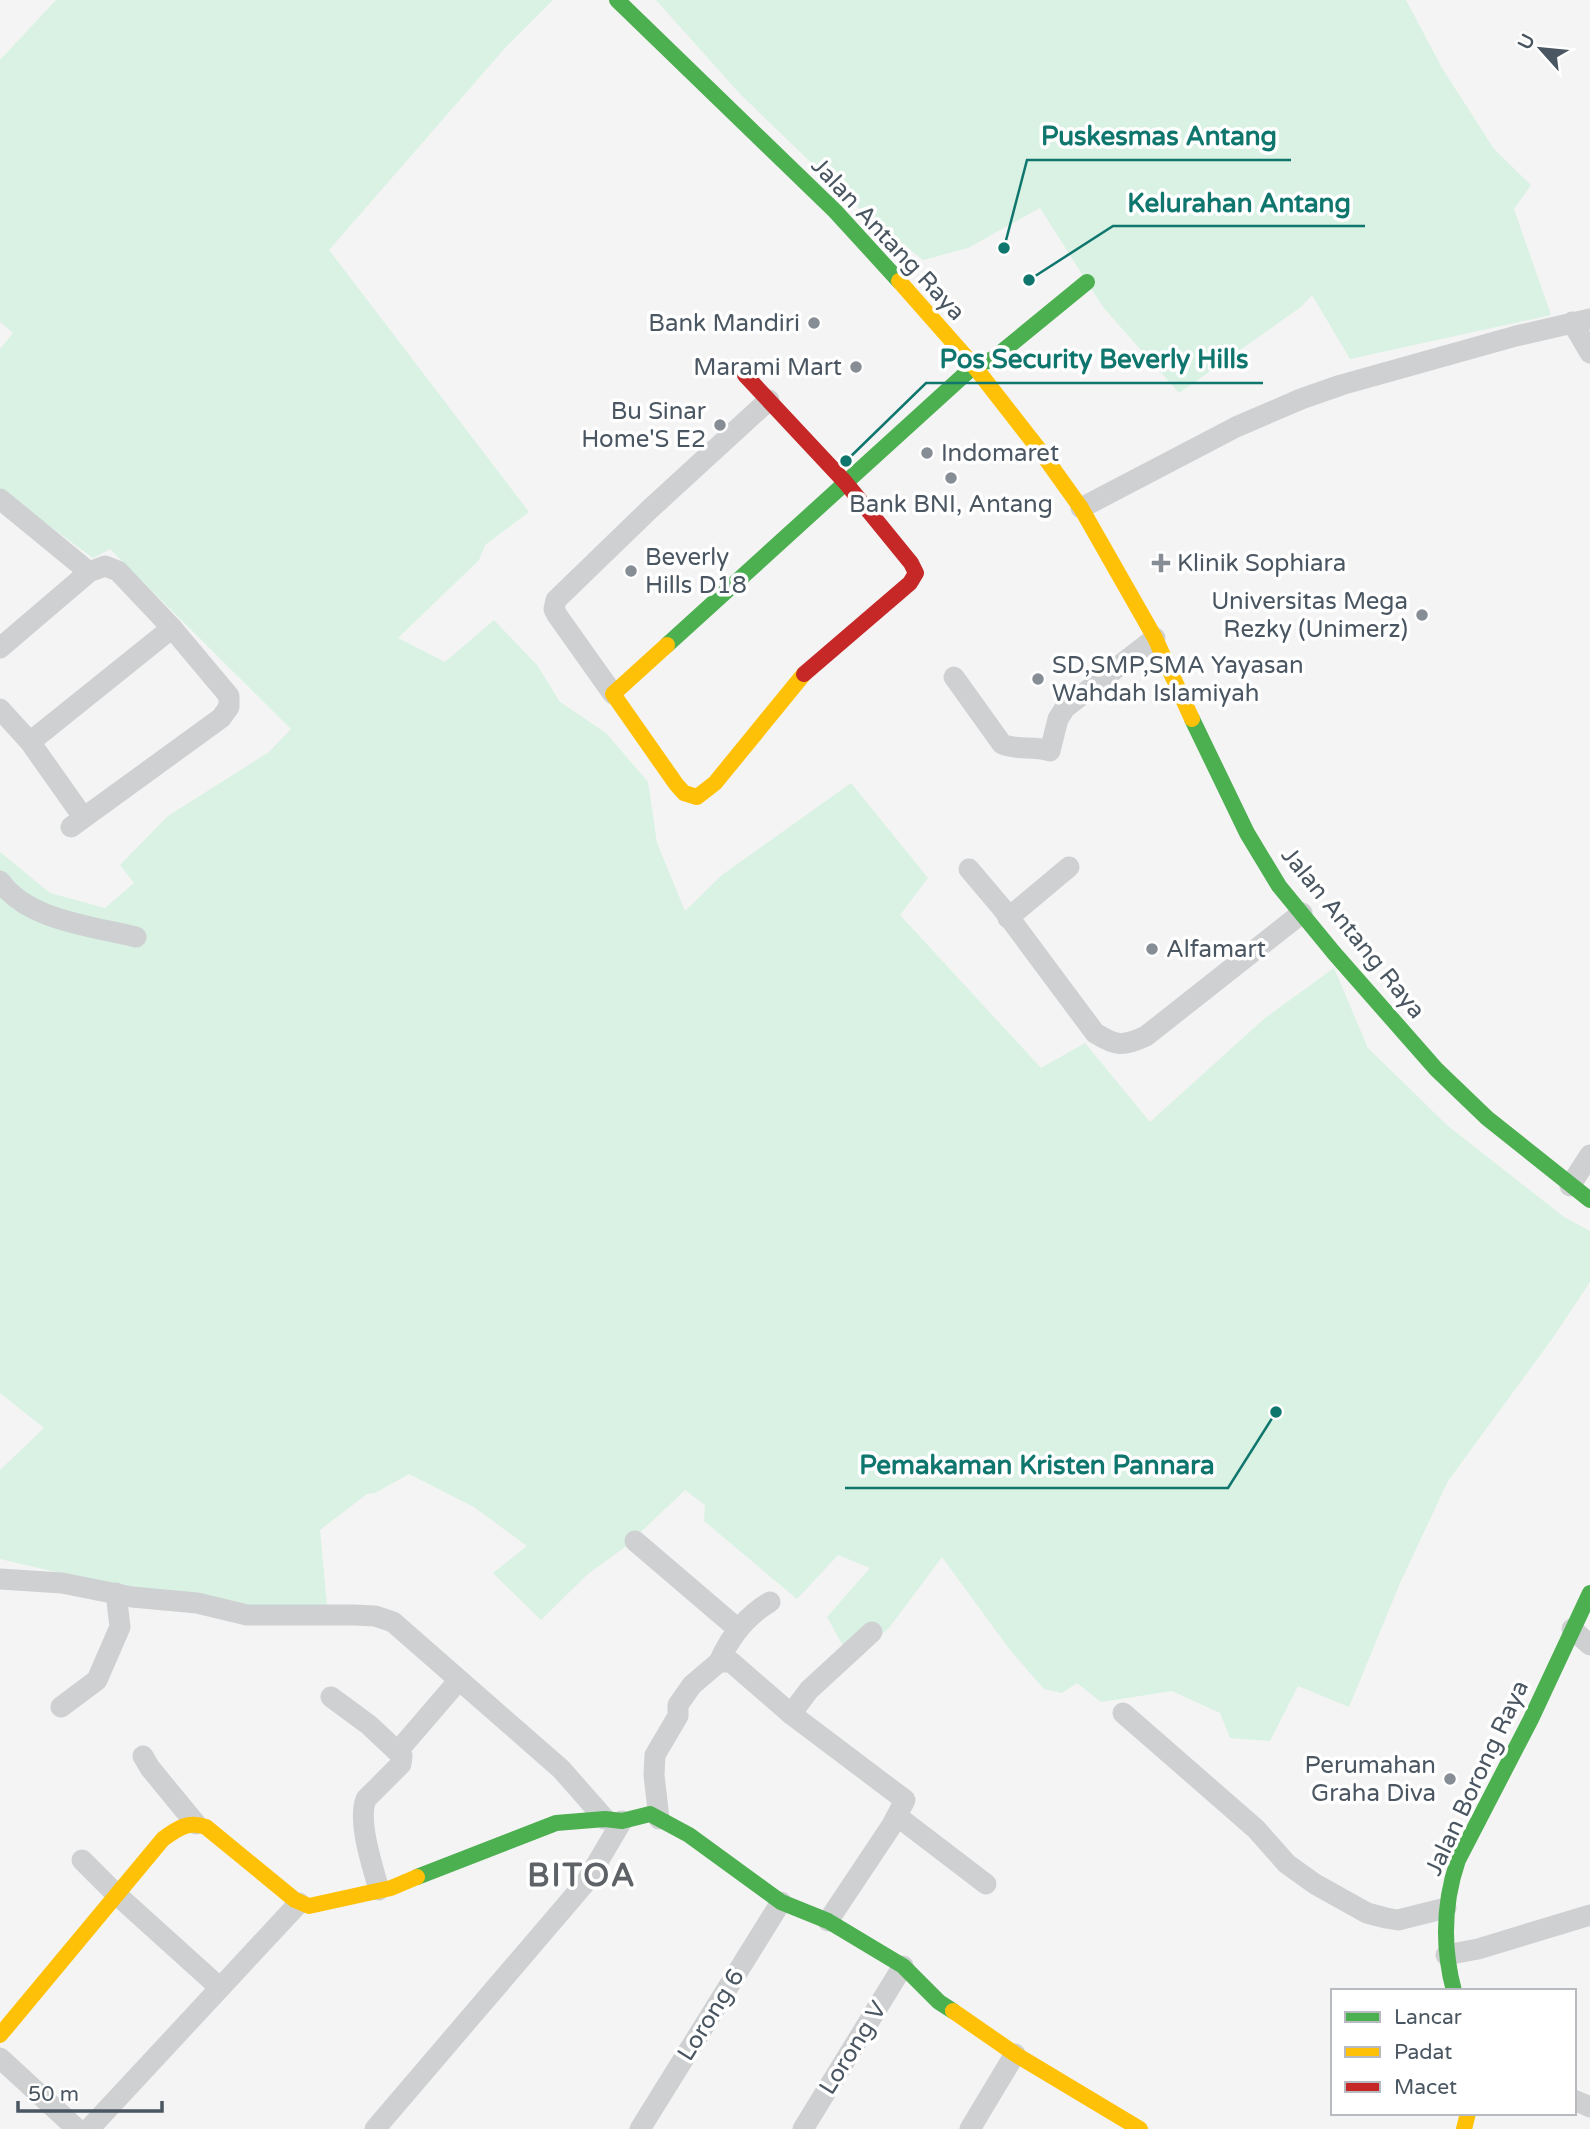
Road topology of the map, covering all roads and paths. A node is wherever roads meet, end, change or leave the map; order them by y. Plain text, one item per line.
1 (617, 0) edge
2 (1087, 282) dead end
3 (1581, 320) edge
4 (1590, 353) edge
5 (974, 366) junction
6 (745, 375) dead end
7 (769, 400) junction
8 (845, 482) junction
9 (0, 499) edge
10 (1082, 508) junction
11 (89, 572) junction
12 (172, 628) junction
13 (4, 638) edge
14 (1155, 638) junction
15 (954, 677) dead end
16 (613, 694) junction
17 (0, 709) edge
18 (30, 743) junction
19 (1069, 867) dead end
20 (970, 869) dead end
21 (0, 881) edge
22 (1302, 913) junction
23 (1009, 918) junction
24 (136, 937) dead end
25 (1590, 1155) edge
26 (1570, 1186) junction
27 (1590, 1200) edge
28 (635, 1541) dead end
29 (0, 1579) edge
30 (116, 1593) junction
31 (1590, 1593) edge
32 (770, 1602) dead end
33 (738, 1629) junction
34 (1572, 1629) junction
35 (872, 1632) dead end
36 (1590, 1645) edge
37 (719, 1662) junction
38 (459, 1680) junction
39 (331, 1697) dead end
40 (61, 1707) dead end
41 (1123, 1713) dead end
42 (791, 1714) junction
43 (398, 1751) junction
44 (143, 1756) dead end
45 (897, 1816) junction
46 (659, 1819) junction
47 (613, 1820) junction
48 (196, 1824) junction
49 (82, 1860) dead end
50 (986, 1884) dead end
51 (379, 1890) junction
52 (116, 1894) junction
53 (781, 1902) junction
54 (299, 1903) junction
55 (1446, 1908) junction
56 (1590, 1915) edge
57 (828, 1921) junction
58 (1446, 1955) junction
59 (903, 1966) junction
60 (219, 1987) junction
61 (1454, 1989) edge
62 (0, 2035) edge
63 (1015, 2054) junction
64 (0, 2058) edge
65 (1133, 2127) edge
66 (77, 2129) edge
67 (89, 2129) edge
68 (375, 2129) edge
69 (640, 2129) edge
70 (803, 2129) edge
71 (970, 2129) edge

1 - 5 street, Jalan Antang Raya
2 - 5 street
3 - 4 street
3 - 10 street
5 - 8 street
5 - 10 street, Jalan Antang Raya
6 - 7 street
7 - 8 street
7 - 16 street
8 - 16 street
8 - 16 street
9 - 11 street
10 - 14 street, Jalan Antang Raya
11 - 12 street
11 - 13 street
12 - 18 street
12 - 18 street
14 - 15 street
14 - 22 street, Jalan Antang Raya
17 - 18 street
19 - 23 street
20 - 23 street
21 - 24 street
22 - 23 street
22 - 26 street, Jalan Antang Raya
25 - 26 street
26 - 27 street, Jalan Antang Raya
28 - 33 street
29 - 30 street
30 - 38 street
30 - 40 street
31 - 34 street, Jalan Borong Raya
32 - 33 street
33 - 37 street
34 - 36 street
34 - 55 street, Jalan Borong Raya
35 - 42 street
37 - 42 street
37 - 46 street
38 - 43 street
38 - 47 street
39 - 43 street
41 - 55 street
42 - 45 street
43 - 51 street
44 - 48 street
45 - 50 street
45 - 57 street
46 - 47 street
46 - 53 street
47 - 51 street
47 - 68 street
48 - 52 street
48 - 54 street
49 - 52 street
51 - 54 street
52 - 60 street
52 - 62 street
53 - 57 street
53 - 69 street, Lorong 6
54 - 60 street
55 - 58 street, Jalan Borong Raya
56 - 58 street
57 - 59 street
58 - 61 street, Jalan Borong Raya
59 - 63 street
59 - 70 street, Lorong V
60 - 67 street
63 - 65 street
63 - 71 street
64 - 66 street

